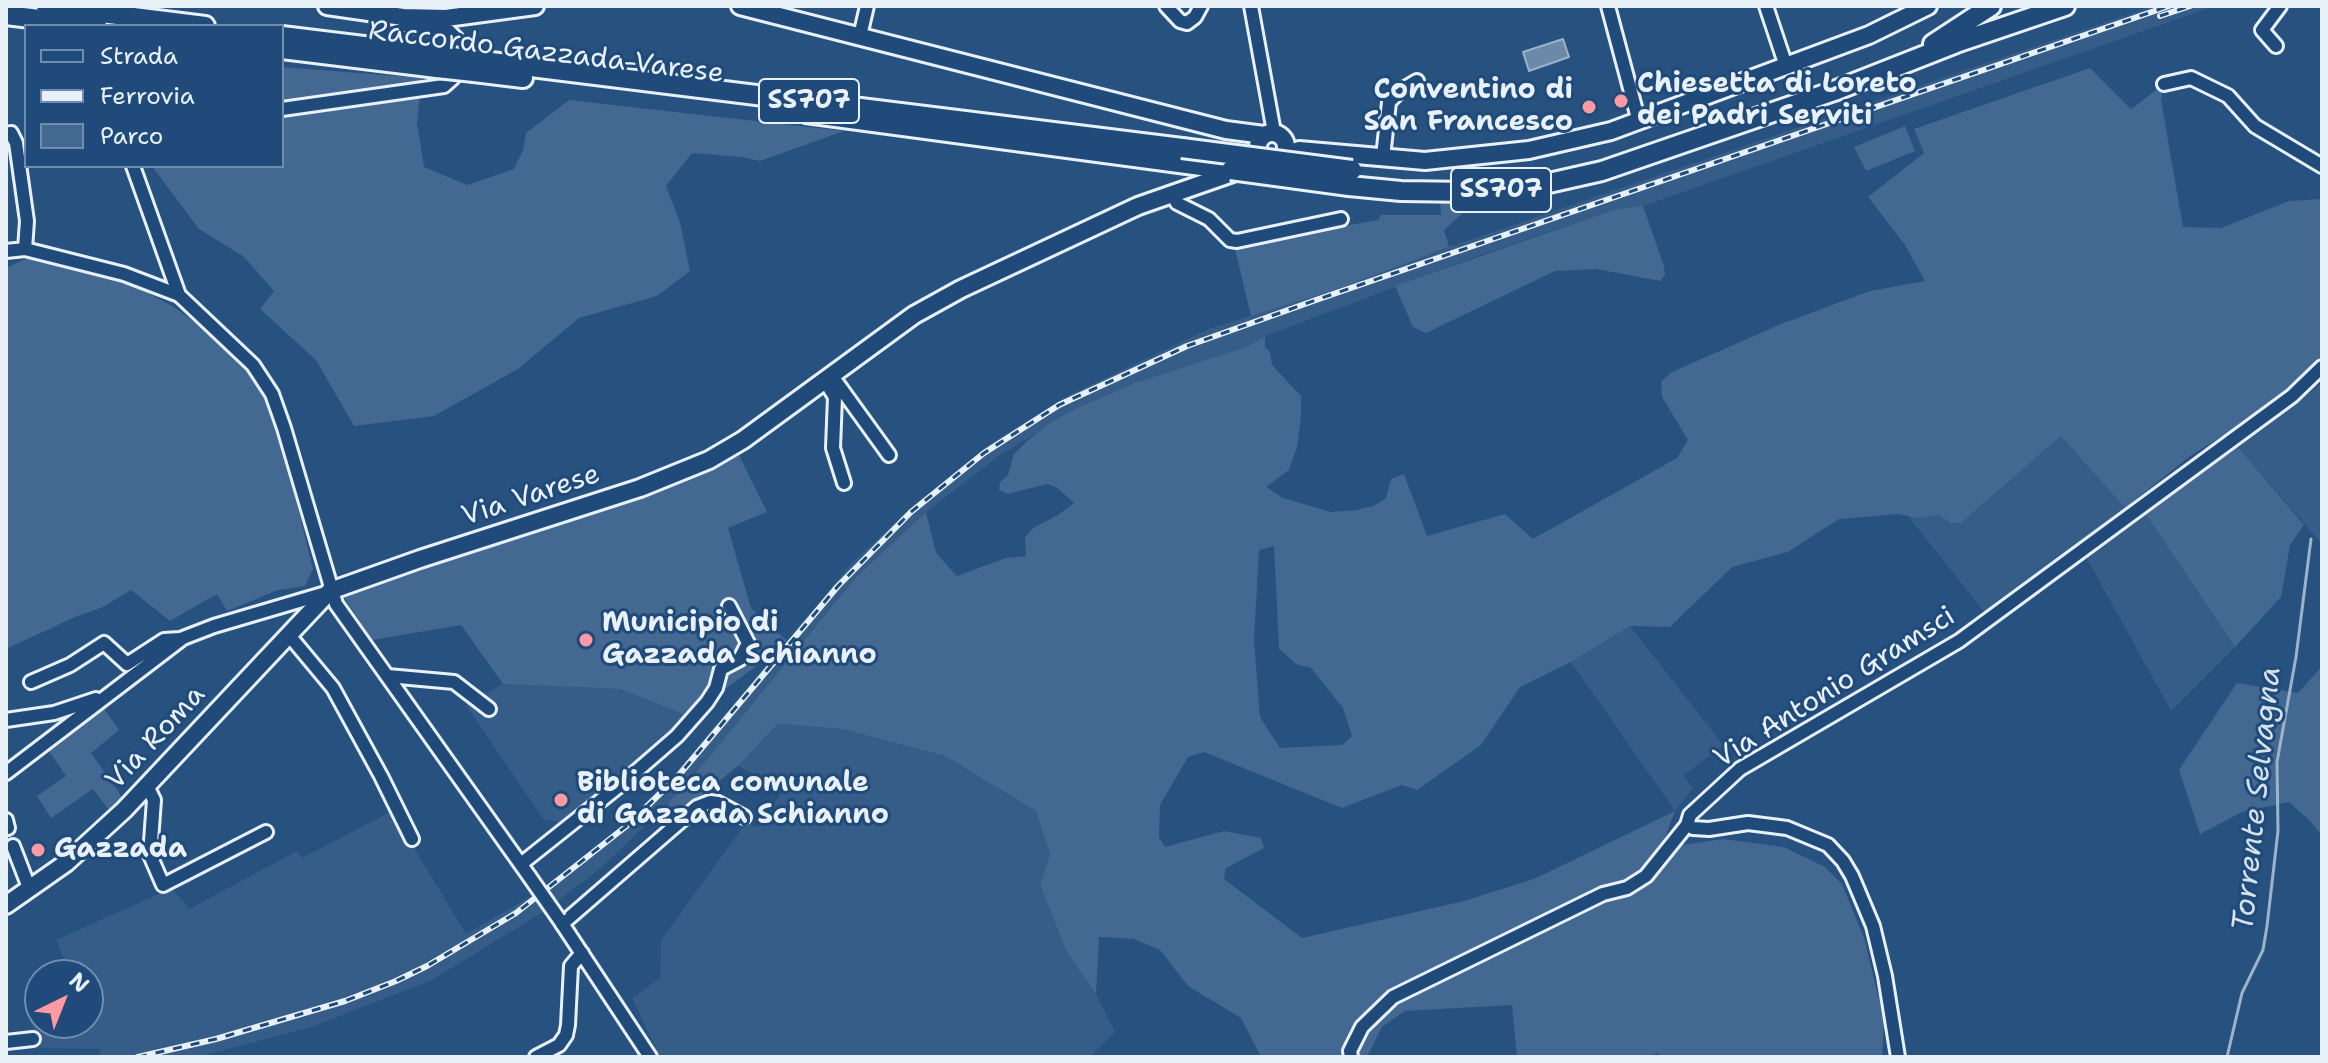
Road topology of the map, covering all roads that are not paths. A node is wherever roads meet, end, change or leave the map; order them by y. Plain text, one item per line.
1 (46, 6) edge
2 (327, 6) edge
3 (535, 6) edge
4 (740, 6) edge
5 (867, 6) edge
6 (1166, 6) edge
7 (1201, 6) edge
8 (1251, 6) edge
9 (1608, 6) edge
10 (1766, 6) edge
11 (1928, 6) edge
12 (1991, 6) edge
13 (2000, 6) edge
14 (2034, 6) edge
15 (2065, 6) edge
16 (2280, 6) edge
17 (6, 15) edge
18 (403, 17) junction
19 (80, 24) edge
20 (189, 24) edge
21 (284, 36) edge
22 (860, 36) junction
23 (1937, 41) junction
24 (1956, 43) junction
25 (2276, 46) dead end
26 (284, 49) edge
27 (437, 62) junction
28 (1901, 64) junction
29 (1786, 66) junction
30 (1417, 81) dead end
31 (2164, 84) dead end
32 (284, 109) edge
33 (1639, 122) junction
34 (6, 134) edge
35 (1274, 147) junction
36 (1182, 148) junction
37 (1143, 150) junction
38 (1383, 157) junction
39 (2322, 166) edge
40 (134, 168) edge
41 (1230, 172) junction
42 (1350, 178) junction
43 (1172, 194) junction
44 (1341, 219) dead end
45 (25, 249) junction
46 (6, 251) edge
47 (179, 295) junction
48 (2322, 367) edge
49 (829, 378) junction
50 (889, 455) dead end
51 (844, 483) dead end
52 (330, 591) junction
53 (729, 606) dead end
54 (288, 634) junction
55 (183, 638) junction
56 (388, 676) junction
57 (31, 682) dead end
58 (103, 697) junction
59 (489, 709) dead end
60 (6, 720) edge
61 (6, 773) edge
62 (147, 786) junction
63 (744, 817) dead end
64 (1687, 825) junction
65 (266, 832) dead end
66 (412, 839) dead end
67 (13, 846) dead end
68 (521, 864) junction
69 (30, 890) junction
70 (6, 905) edge
71 (560, 922) junction
72 (582, 953) junction
73 (33, 1039) dead end
74 (6, 1042) edge
75 (536, 1057) edge
76 (650, 1057) edge
77 (1351, 1057) edge
78 (1898, 1057) edge

1 - 20 highway
2 - 18 main road
3 - 18 main road
4 - 22 main road
5 - 22 street
6 - 7 street
8 - 35 street
9 - 33 street
10 - 29 street
11 - 29 main road
12 - 23 highway, Raccordo Gazzada-Varese / SS707
13 - 23 highway
14 - 24 highway
15 - 24 highway, Raccordo Gazzada-Varese / SS707
16 - 25 street
17 - 19 highway
18 - 32 street
21 - 27 highway, Raccordo Gazzada-Varese / SS707
22 - 35 main road
23 - 28 highway, Raccordo Gazzada-Varese / SS707
24 - 28 highway, Raccordo Gazzada-Varese / SS707
26 - 27 highway, Raccordo Gazzada-Varese / SS707
27 - 37 highway, Raccordo Gazzada-Varese / SS707, bridge
28 - 42 highway, Raccordo Gazzada-Varese / SS707
29 - 33 main road
30 - 38 street
31 - 39 street
33 - 38 main road
34 - 45 street
35 - 38 main road
35 - 41 main road, Via Varese
36 - 37 highway, Raccordo Gazzada-Varese / SS707
36 - 41 highway, Raccordo Gazzada-Varese / SS707, bridge
36 - 42 highway, Raccordo Gazzada-Varese / SS707, bridge
37 - 41 highway, Raccordo Gazzada-Varese / SS707
40 - 47 street
41 - 42 highway, Raccordo Gazzada-Varese / SS707, bridge
41 - 43 main road, Via Varese
43 - 44 street
43 - 49 main road, Via Varese
45 - 46 street
45 - 47 street
47 - 52 street
48 - 64 street, Via Antonio Gramsci
49 - 50 street
49 - 51 street
49 - 52 main road, Via Varese
52 - 54 main road, Via Roma
52 - 55 street
52 - 56 street
53 - 68 street
54 - 62 main road, Via Roma
54 - 66 street
55 - 57 street
55 - 58 street
56 - 59 street
56 - 68 street
58 - 60 street
58 - 61 street
62 - 65 street
62 - 69 main road, Via Roma
63 - 71 street
64 - 77 street, Via Antonio Gramsci
64 - 78 street
67 - 69 street
68 - 71 street, bridge
69 - 70 main road, Via Roma
71 - 72 street
72 - 75 street
72 - 76 street
73 - 74 street

